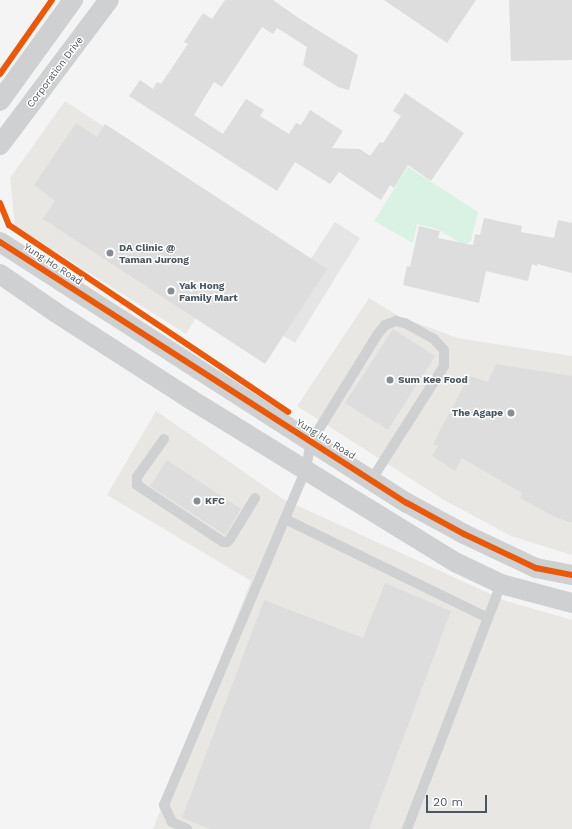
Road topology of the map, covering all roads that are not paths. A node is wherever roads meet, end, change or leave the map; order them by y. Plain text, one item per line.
1 (73, 0) edge
2 (109, 0) edge
3 (0, 101) edge
4 (0, 144) edge
5 (3, 242) edge
6 (0, 274) edge
7 (164, 439) dead end
8 (311, 442) junction
9 (306, 469) junction
10 (372, 479) junction
11 (256, 498) dead end
12 (285, 519) junction
13 (572, 575) edge
14 (501, 584) junction
15 (572, 603) edge
16 (488, 618) junction
17 (187, 829) edge
18 (407, 829) edge

1 - 3 street
2 - 4 street, Corporation Drive
5 - 8 street, Yung Ho Road
6 - 9 street
7 - 11 lane
8 - 9 lane
8 - 10 street, Yung Ho Road
8 - 10 lane
9 - 12 lane
9 - 14 street
10 - 13 street, Yung Ho Road
12 - 16 lane
12 - 17 lane
14 - 15 street
14 - 16 lane
16 - 18 lane

